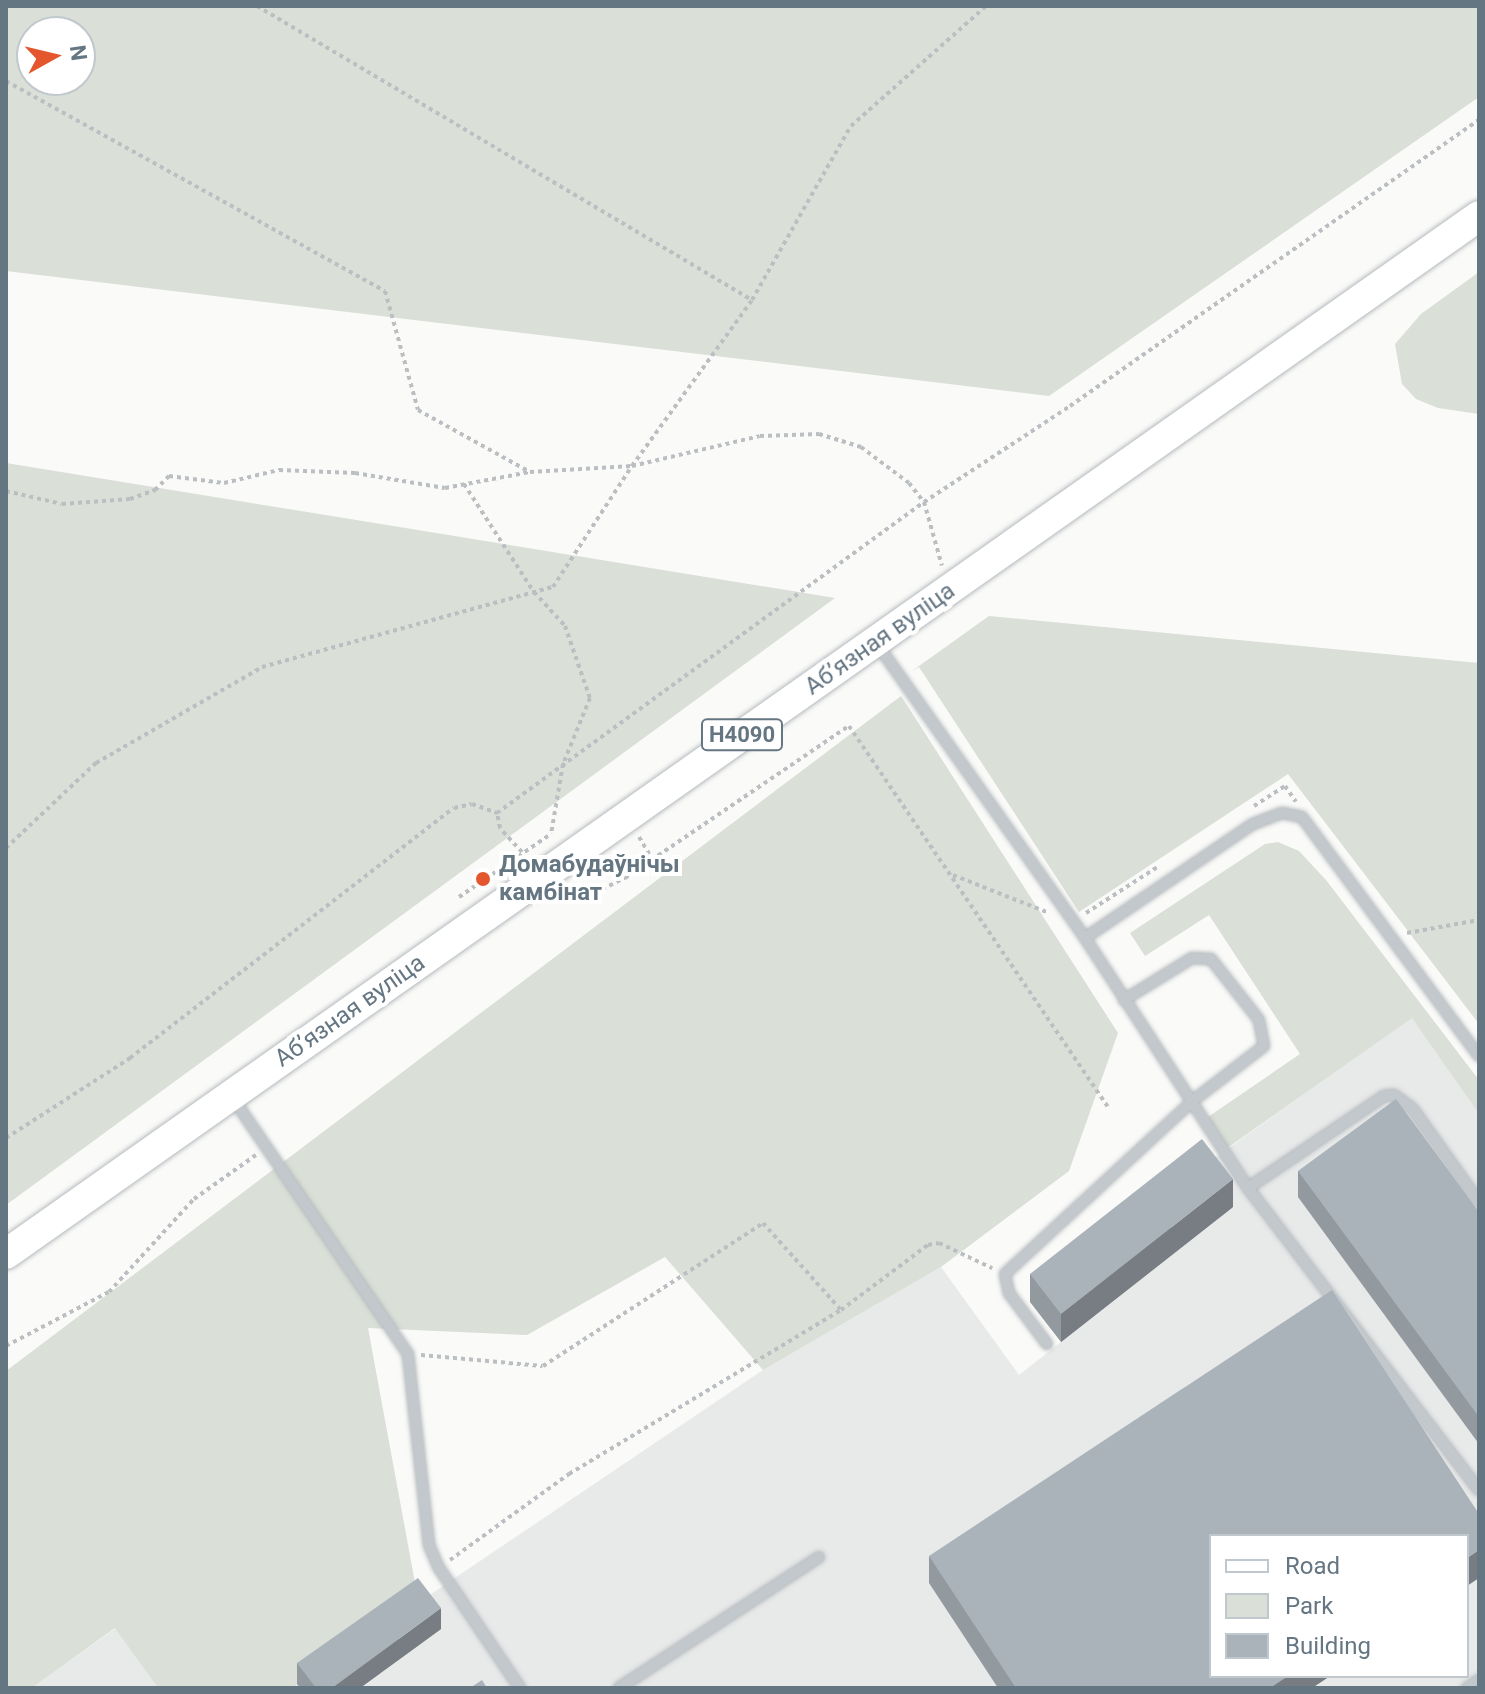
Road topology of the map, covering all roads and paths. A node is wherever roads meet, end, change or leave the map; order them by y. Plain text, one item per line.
1 (257, 6) edge
2 (986, 6) edge
3 (6, 81) edge
4 (1479, 120) edge
5 (1479, 216) edge
6 (752, 300) junction
7 (632, 466) junction
8 (530, 472) junction
9 (464, 484) junction
10 (6, 491) edge
11 (924, 502) junction
12 (947, 591) junction
13 (534, 592) junction
14 (877, 644) junction
15 (563, 764) junction
16 (1304, 811) dead end
17 (1245, 812) dead end
18 (497, 813) junction
19 (551, 834) dead end
20 (6, 848) edge
21 (522, 852) dead end
22 (513, 857) dead end
23 (1165, 863) dead end
24 (951, 874) junction
25 (589, 885) dead end
26 (459, 897) dead end
27 (1479, 920) edge
28 (1072, 922) junction
29 (1397, 934) dead end
30 (1085, 938) junction
31 (1124, 1000) junction
32 (1479, 1056) edge
33 (230, 1094) junction
34 (1190, 1103) junction
35 (1109, 1109) dead end
36 (6, 1138) edge
37 (265, 1149) junction
38 (1248, 1188) junction
39 (1479, 1202) edge
40 (6, 1254) edge
41 (1005, 1274) junction
42 (841, 1310) junction
43 (1047, 1344) dead end
44 (6, 1346) edge
45 (408, 1354) junction
46 (1479, 1490) edge
47 (819, 1557) dead end
48 (439, 1568) junction
49 (1479, 1680) edge
50 (524, 1688) edge
51 (619, 1688) edge
52 (1467, 1688) edge

1 - 6 path
2 - 6 path
3 - 8 path
4 - 11 path
5 - 12 main road, Абʼязная вуліца / Н4090
6 - 7 path
7 - 8 path
7 - 11 path
7 - 13 path
8 - 9 path
9 - 10 path
9 - 13 path
11 - 12 path
11 - 15 path
12 - 14 main road, Абʼязная вуліца / Н4090
13 - 15 path
13 - 20 path
14 - 28 lane
14 - 33 main road, Абʼязная вуліца / Н4090
15 - 18 path
15 - 19 path
16 - 17 path
18 - 21 path
18 - 36 path
22 - 26 path
23 - 28 path
24 - 25 path
24 - 28 path
24 - 35 path
27 - 29 path
28 - 30 lane
30 - 31 lane
30 - 32 lane
31 - 34 lane
31 - 34 lane
33 - 37 lane
33 - 40 main road, Абʼязная вуліца / Н4090
34 - 38 lane
34 - 41 lane
37 - 44 path
37 - 45 lane
38 - 39 lane
38 - 46 lane
41 - 42 path
41 - 43 lane
42 - 45 path
42 - 48 path
45 - 48 lane
47 - 51 lane
48 - 50 lane
49 - 52 lane

